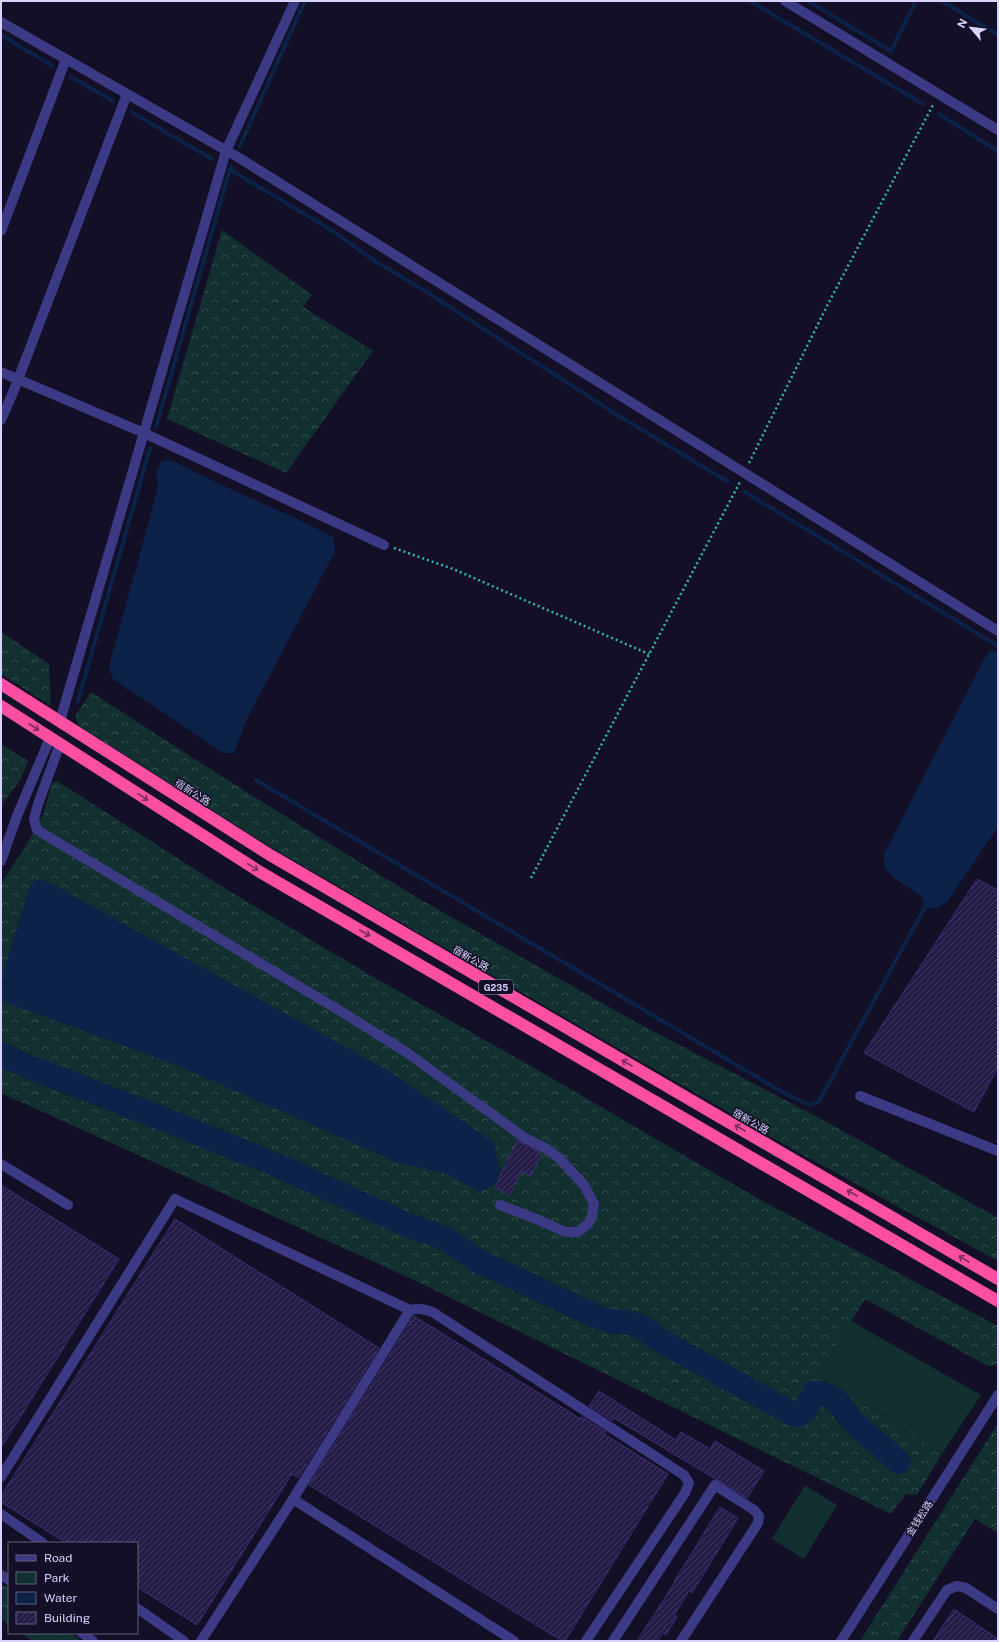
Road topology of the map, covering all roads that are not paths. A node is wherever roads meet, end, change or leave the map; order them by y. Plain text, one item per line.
1 (294, 1) edge
2 (785, 1) edge
3 (1, 22) edge
4 (66, 59) junction
5 (127, 94) junction
6 (998, 130) edge
7 (226, 151) junction
8 (1, 231) edge
9 (1, 372) edge
10 (18, 380) junction
11 (1, 420) edge
12 (144, 433) junction
13 (384, 545) road end
14 (998, 631) edge
15 (1, 684) edge
16 (1, 706) edge
17 (60, 721) junction
18 (55, 741) junction
19 (1, 861) edge
20 (860, 1096) dead end
21 (998, 1151) edge
22 (1, 1164) edge
23 (68, 1205) dead end
24 (500, 1205) dead end
25 (998, 1279) edge
26 (998, 1301) edge
27 (410, 1310) junction
28 (998, 1395) edge
29 (1, 1477) edge
30 (293, 1499) junction
31 (1, 1514) edge
32 (42, 1542) edge
33 (138, 1609) edge
34 (998, 1609) edge
35 (83, 1634) edge
36 (93, 1641) edge
37 (184, 1641) edge
38 (201, 1641) edge
39 (514, 1641) edge
40 (586, 1641) edge
41 (614, 1641) edge
42 (682, 1641) edge
43 (841, 1641) edge
44 (913, 1641) edge

1 - 7 street
2 - 6 street
3 - 4 street
4 - 5 street
4 - 8 street
5 - 7 street
5 - 10 street
7 - 12 street
7 - 14 street
9 - 10 street
10 - 11 street
10 - 12 street
12 - 13 street
12 - 17 street
15 - 17 highway, 宿新公路 / G235
16 -> 18 highway, G235
25 -> 17 highway, 宿新公路 / G235
18 - 19 street
18 - 24 street
18 -> 26 highway, G235
20 - 21 street
22 - 23 street
27 - 29 street
27 - 30 street
27 - 40 street
28 - 43 street, 金钱松路
30 - 38 street
30 - 39 street
31 - 32 street
33 - 37 street
34 - 44 street
35 - 36 street
41 - 42 street

